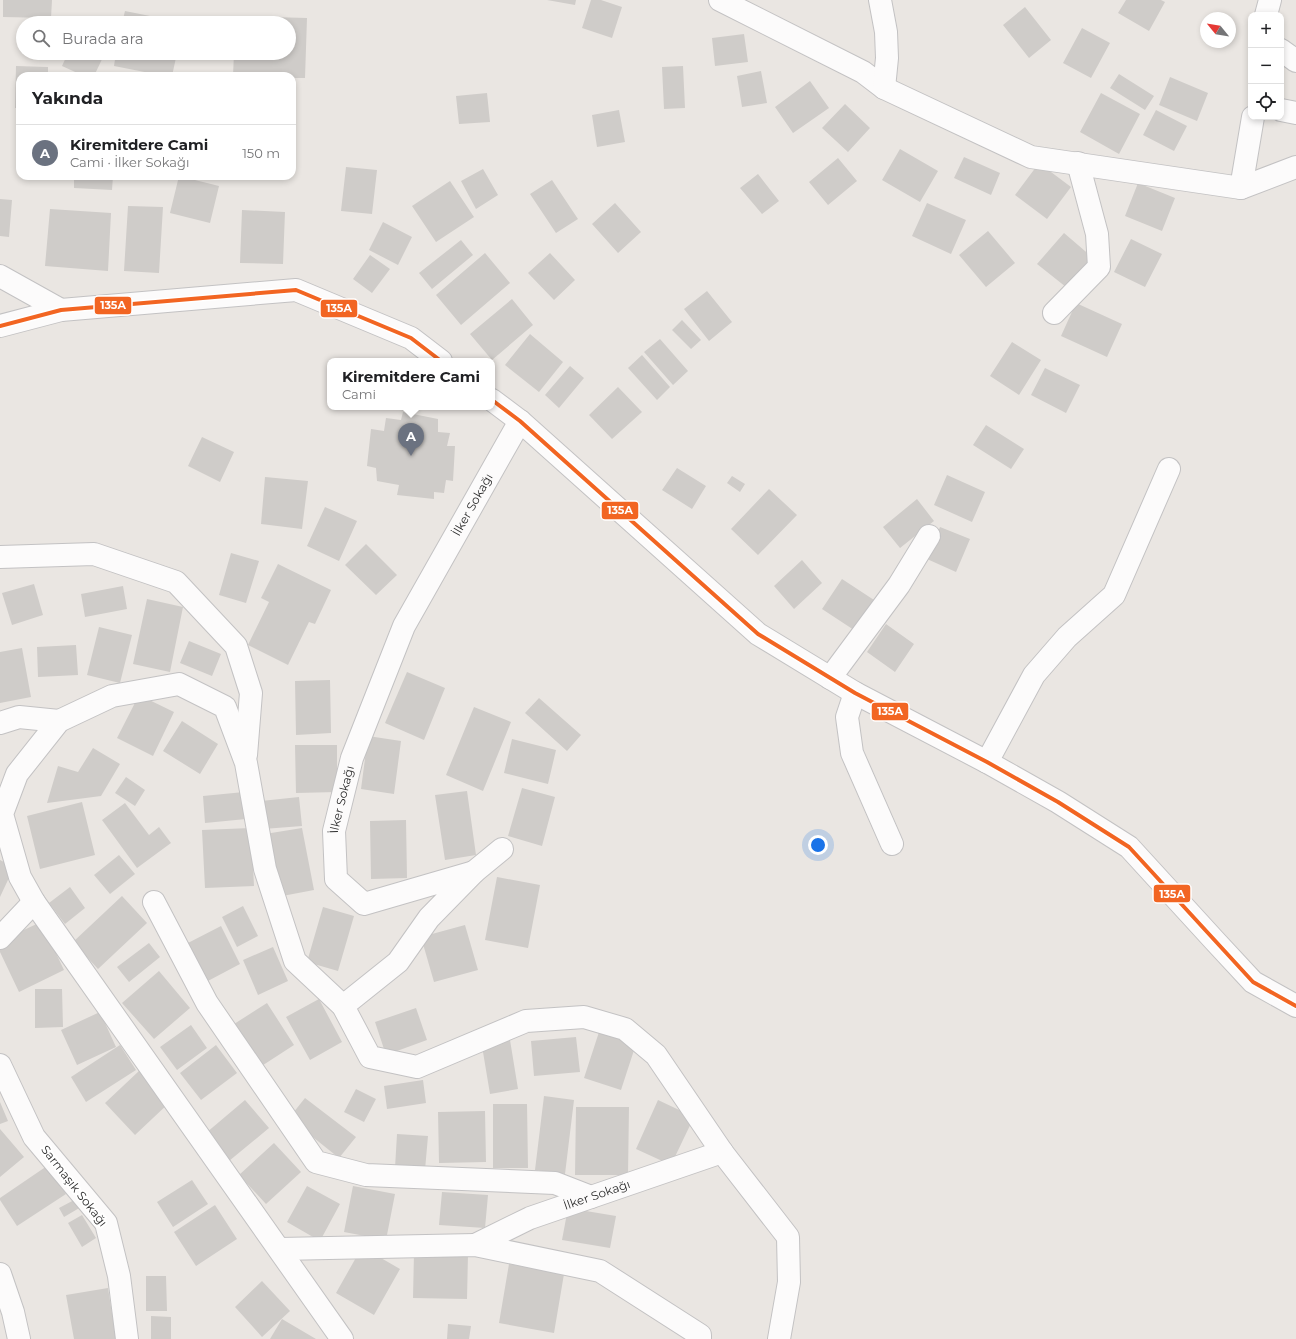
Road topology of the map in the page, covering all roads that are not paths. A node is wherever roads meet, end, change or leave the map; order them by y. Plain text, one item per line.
1 (720, 0) edge
2 (880, 0) edge
3 (1270, 0) edge
4 (1267, 12) edge
5 (1284, 52) edge
6 (1296, 61) edge
7 (884, 88) junction
8 (1284, 111) edge
9 (1296, 113) edge
10 (1252, 120) edge
11 (1078, 163) junction
12 (1296, 167) edge
13 (1241, 188) junction
14 (0, 276) edge
15 (61, 310) junction
16 (1054, 313) dead end
17 (0, 326) edge
18 (437, 358) edge
19 (495, 402) edge
20 (520, 421) junction
21 (1169, 469) dead end
22 (929, 536) dead end
23 (0, 557) edge
24 (830, 678) junction
25 (855, 693) junction
26 (59, 721) junction
27 (0, 723) edge
28 (987, 762) junction
29 (246, 763) junction
30 (892, 844) dead end
31 (502, 849) dead end
32 (474, 872) junction
33 (34, 902) junction
34 (154, 902) dead end
35 (0, 938) edge
36 (344, 1006) junction
37 (1296, 1006) edge
38 (0, 1065) edge
39 (722, 1152) junction
40 (591, 1197) junction
41 (476, 1245) junction
42 (280, 1249) junction
43 (0, 1274) edge
44 (18, 1339) edge
45 (127, 1339) edge
46 (342, 1339) edge
47 (700, 1339) edge
48 (779, 1339) edge

1 - 7 street
2 - 7 street
3 - 4 street
5 - 6 street
7 - 11 street
8 - 9 street
10 - 13 street
11 - 13 street
11 - 16 street
12 - 13 street
14 - 15 street
15 - 17 street
15 - 18 street
19 - 20 street
20 - 24 street
20 - 32 street, İlker Sokağı
21 - 28 street
22 - 24 street
23 - 29 street
24 - 25 street
25 - 28 street
25 - 30 street
26 - 27 street
26 - 29 street
26 - 33 street
28 - 37 street
29 - 36 street
31 - 32 street
32 - 36 street
33 - 35 street
33 - 42 street
34 - 40 street
36 - 39 street
38 - 45 street, Sarmaşık Sokağı
39 - 40 street, İlker Sokağı
39 - 48 street
40 - 41 street, İlker Sokağı
41 - 42 street
41 - 47 street
42 - 46 street
43 - 44 street

